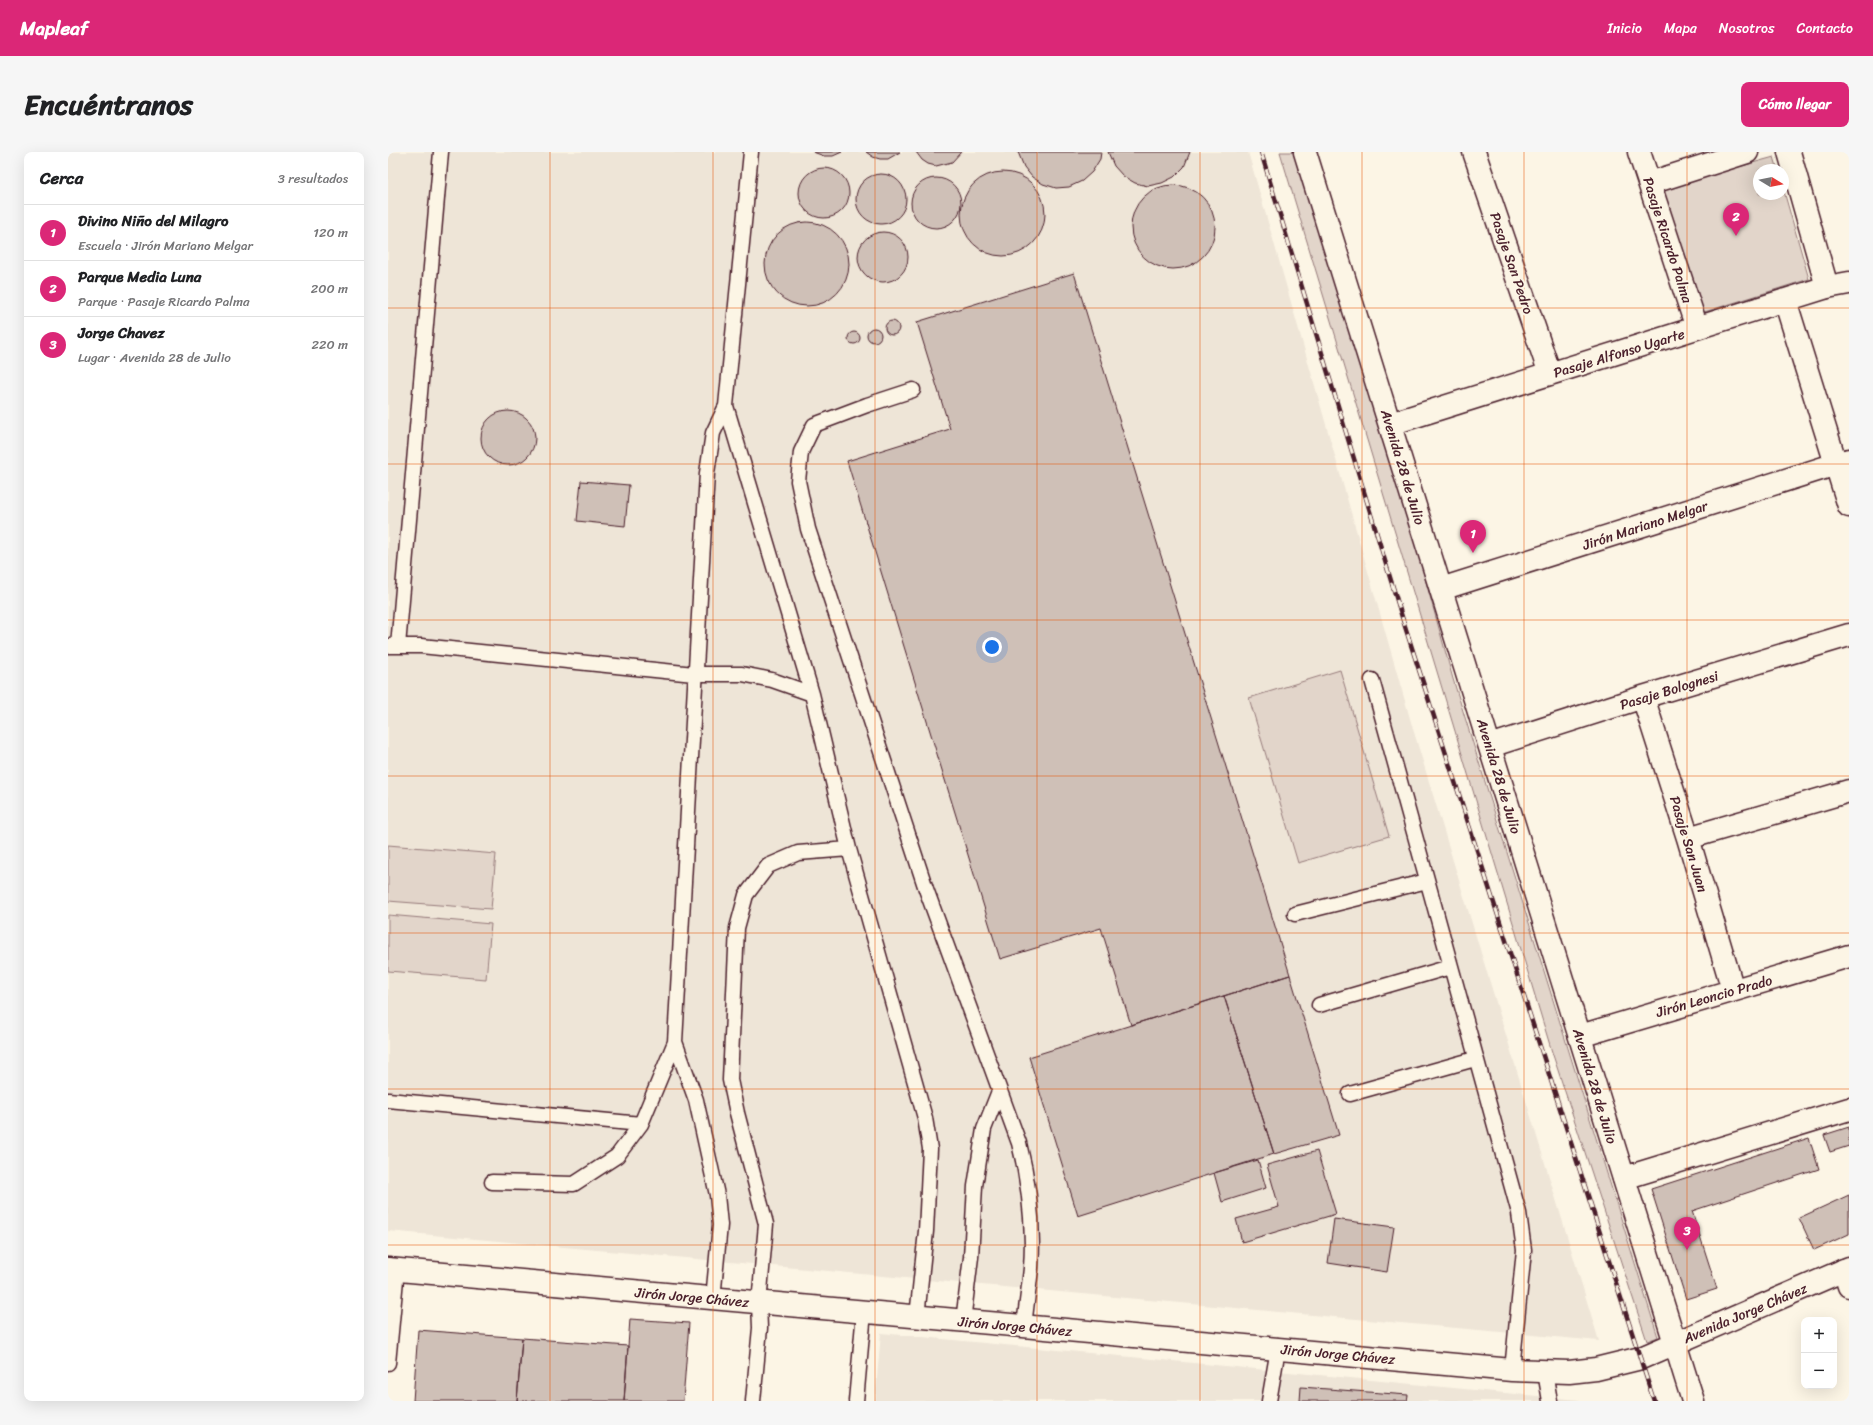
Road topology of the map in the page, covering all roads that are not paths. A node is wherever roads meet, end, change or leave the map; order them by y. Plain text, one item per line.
1 (442, 152) edge
2 (751, 152) edge
3 (1305, 152) edge
4 (1474, 152) edge
5 (1639, 152) edge
6 (1747, 152) edge
7 (1789, 152) edge
8 (1650, 183) junction
9 (1849, 283) edge
10 (1827, 287) junction
11 (1785, 300) junction
12 (1697, 328) junction
13 (1550, 374) junction
14 (913, 390) dead end
15 (726, 406) junction
16 (1390, 424) junction
17 (1843, 462) edge
18 (1849, 506) edge
19 (1441, 589) junction
20 (1849, 635) edge
21 (393, 646) edge
22 (694, 674) junction
23 (1372, 680) dead end
24 (812, 694) junction
25 (1643, 697) junction
26 (1490, 746) junction
27 (1849, 791) edge
28 (1688, 838) junction
29 (849, 849) junction
30 (1427, 881) junction
31 (1295, 914) dead end
32 (1849, 956) edge
33 (1450, 967) junction
34 (1733, 990) junction
35 (1319, 1005) dead end
36 (1580, 1036) junction
37 (675, 1042) junction
38 (1475, 1058) junction
39 (999, 1092) junction
40 (1350, 1094) dead end
41 (388, 1100) edge
42 (1849, 1109) edge
43 (641, 1124) junction
44 (1624, 1178) junction
45 (492, 1182) dead end
46 (392, 1269) edge
47 (1847, 1275) edge
48 (713, 1299) junction
49 (759, 1303) junction
50 (864, 1312) junction
51 (918, 1317) junction
52 (963, 1321) junction
53 (1024, 1326) junction
54 (1675, 1344) junction
55 (1278, 1349) junction
56 (1641, 1358) joint
57 (388, 1363) edge
58 (1512, 1370) junction
59 (1545, 1372) junction
60 (753, 1401) edge
61 (856, 1401) edge
62 (1270, 1401) edge
63 (1550, 1401) edge
64 (1693, 1401) edge

1 - 21 lane
2 - 15 lane
3 - 16 street, Avenida 28 de Julio
4 - 13 street, Pasaje San Pedro
5 - 8 street, Pasaje Ricardo Palma
6 - 8 street
7 - 10 street
8 - 12 street, Pasaje Ricardo Palma
9 - 10 street, Pasaje Alfonso Ugarte
10 - 11 street, Pasaje Alfonso Ugarte
11 - 12 street, Pasaje Alfonso Ugarte
11 - 17 street
12 - 13 street, Pasaje Alfonso Ugarte
13 - 16 street, Pasaje Alfonso Ugarte
14 - 39 lane
15 - 22 lane
15 - 24 lane
16 - 19 street, Avenida 28 de Julio
17 - 18 street
17 - 19 street, Jirón Mariano Melgar
19 - 26 street, Avenida 28 de Julio
20 - 25 street, Pasaje Bolognesi
21 - 22 lane
22 - 24 lane
22 - 37 lane
23 - 30 lane
24 - 29 lane
25 - 26 street, Pasaje Bolognesi
25 - 28 street, Pasaje San Juan
26 - 36 street, Avenida 28 de Julio
27 - 28 street
28 - 34 street, Pasaje San Juan
29 - 49 lane
29 - 51 lane
30 - 31 lane
30 - 33 lane
32 - 34 street, Jirón Leoncio Prado
33 - 35 lane
33 - 38 lane
34 - 36 street, Jirón Leoncio Prado
36 - 44 street, Avenida 28 de Julio
37 - 43 lane
37 - 48 lane
38 - 40 lane
38 - 58 lane
39 - 52 lane
39 - 53 lane
41 - 43 lane
42 - 44 street
43 - 45 lane
44 - 54 street, Avenida 28 de Julio
46 - 48 street, Jirón Jorge Chávez
46 - 57 lane
47 - 54 street, Avenida Jorge Chávez
48 - 49 street, Jirón Jorge Chávez
49 - 50 street, Jirón Jorge Chávez
49 - 60 lane
50 - 51 street, Jirón Jorge Chávez
50 - 61 lane
51 - 52 street, Jirón Jorge Chávez
52 - 53 street, Jirón Jorge Chávez
53 - 55 street, Jirón Jorge Chávez
54 - 56 street, Avenida Jorge Chávez
54 - 64 street, Avenida 28 de Julio
55 - 58 street, Jirón Jorge Chávez
55 - 62 lane
56 - 59 street, Jirón Jorge Chávez
58 - 59 street, Jirón Jorge Chávez
59 - 63 lane

